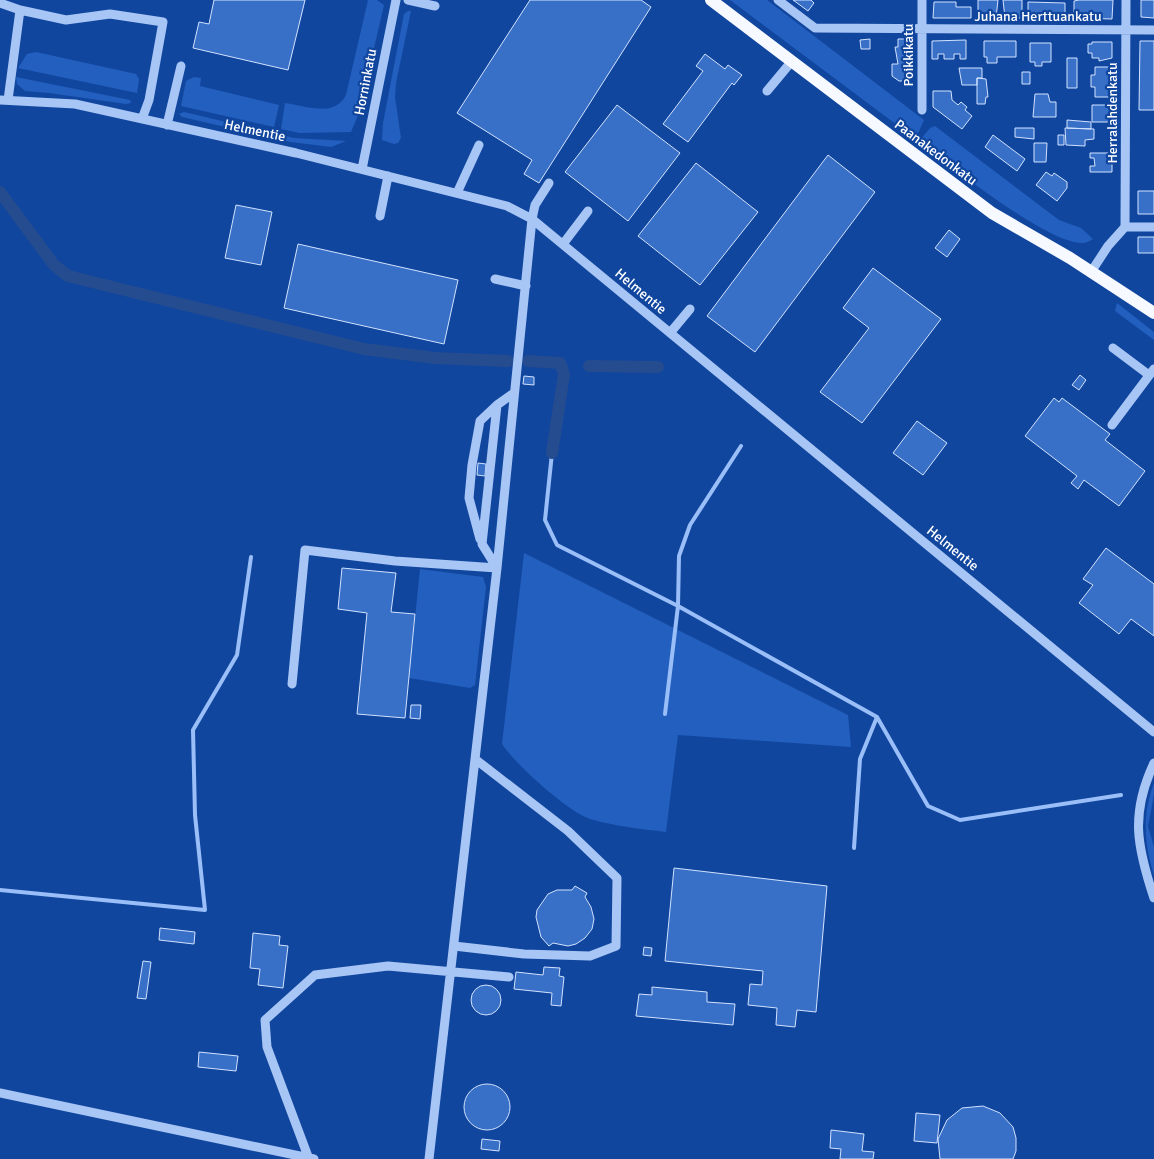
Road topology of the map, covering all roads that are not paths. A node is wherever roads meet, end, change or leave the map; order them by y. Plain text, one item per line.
1 (396, 0) edge
2 (408, 0) edge
3 (711, 0) edge
4 (778, 0) edge
5 (922, 0) edge
6 (1126, 0) edge
7 (0, 3) edge
8 (435, 6) dead end
9 (20, 10) junction
10 (922, 29) junction
11 (1126, 30) junction
12 (1154, 30) edge
13 (792, 61) junction
14 (181, 66) dead end
15 (767, 91) dead end
16 (4, 100) edge
17 (922, 110) dead end
18 (142, 119) junction
19 (168, 125) junction
20 (479, 145) dead end
21 (362, 169) junction
22 (388, 176) junction
23 (549, 183) dead end
24 (457, 193) junction
25 (588, 212) dead end
26 (380, 216) dead end
27 (532, 218) junction
28 (1125, 227) junction
29 (1154, 227) edge
30 (563, 244) junction
31 (1091, 272) junction
32 (495, 279) dead end
33 (526, 286) junction
34 (690, 309) dead end
35 (1154, 313) edge
36 (670, 333) junction
37 (1113, 348) dead end
38 (1151, 372) edge
39 (514, 393) junction
40 (498, 405) junction
41 (1112, 424) dead end
42 (482, 544) junction
43 (497, 568) junction
44 (292, 684) dead end
45 (1154, 732) edge
46 (475, 760) junction
47 (1154, 763) edge
48 (1154, 898) edge
49 (454, 946) junction
50 (451, 971) junction
51 (509, 976) dead end
52 (0, 1093) edge
53 (311, 1159) edge
54 (429, 1159) edge

1 - 21 street, Horninkatu
2 - 8 street
3 - 13 main road, Paanakedonkatu
4 - 10 street
5 - 10 street, Poikkikatu
6 - 11 street, Herralahdenkatu
7 - 9 street
9 - 16 street
9 - 18 street
10 - 11 street, Juhana Herttuankatu
10 - 17 street, Poikkikatu
11 - 12 street, Juhana Herttuankatu
11 - 28 street, Herralahdenkatu
13 - 15 street
13 - 31 main road, Paanakedonkatu
14 - 19 street
16 - 18 street, Helmentie
18 - 19 street, Helmentie
19 - 21 street, Helmentie
20 - 24 street
21 - 22 street, Helmentie
22 - 24 street, Helmentie
22 - 26 street
23 - 27 street
24 - 27 street, Helmentie
25 - 30 street
27 - 30 street, Helmentie
27 - 33 street
28 - 29 street
28 - 31 street
30 - 36 street, Helmentie
31 - 35 main road, Paanakedonkatu
32 - 33 street
33 - 39 street
34 - 36 street
36 - 45 street, Helmentie
37 - 38 street
38 - 41 street
39 - 40 street
39 - 43 street
40 - 42 street
40 - 42 street
42 - 43 street
43 - 44 street
43 - 46 street
46 - 49 street
46 - 49 street
47 - 48 street
49 - 50 street
50 - 51 street
50 - 53 street
50 - 54 street
52 - 53 street

